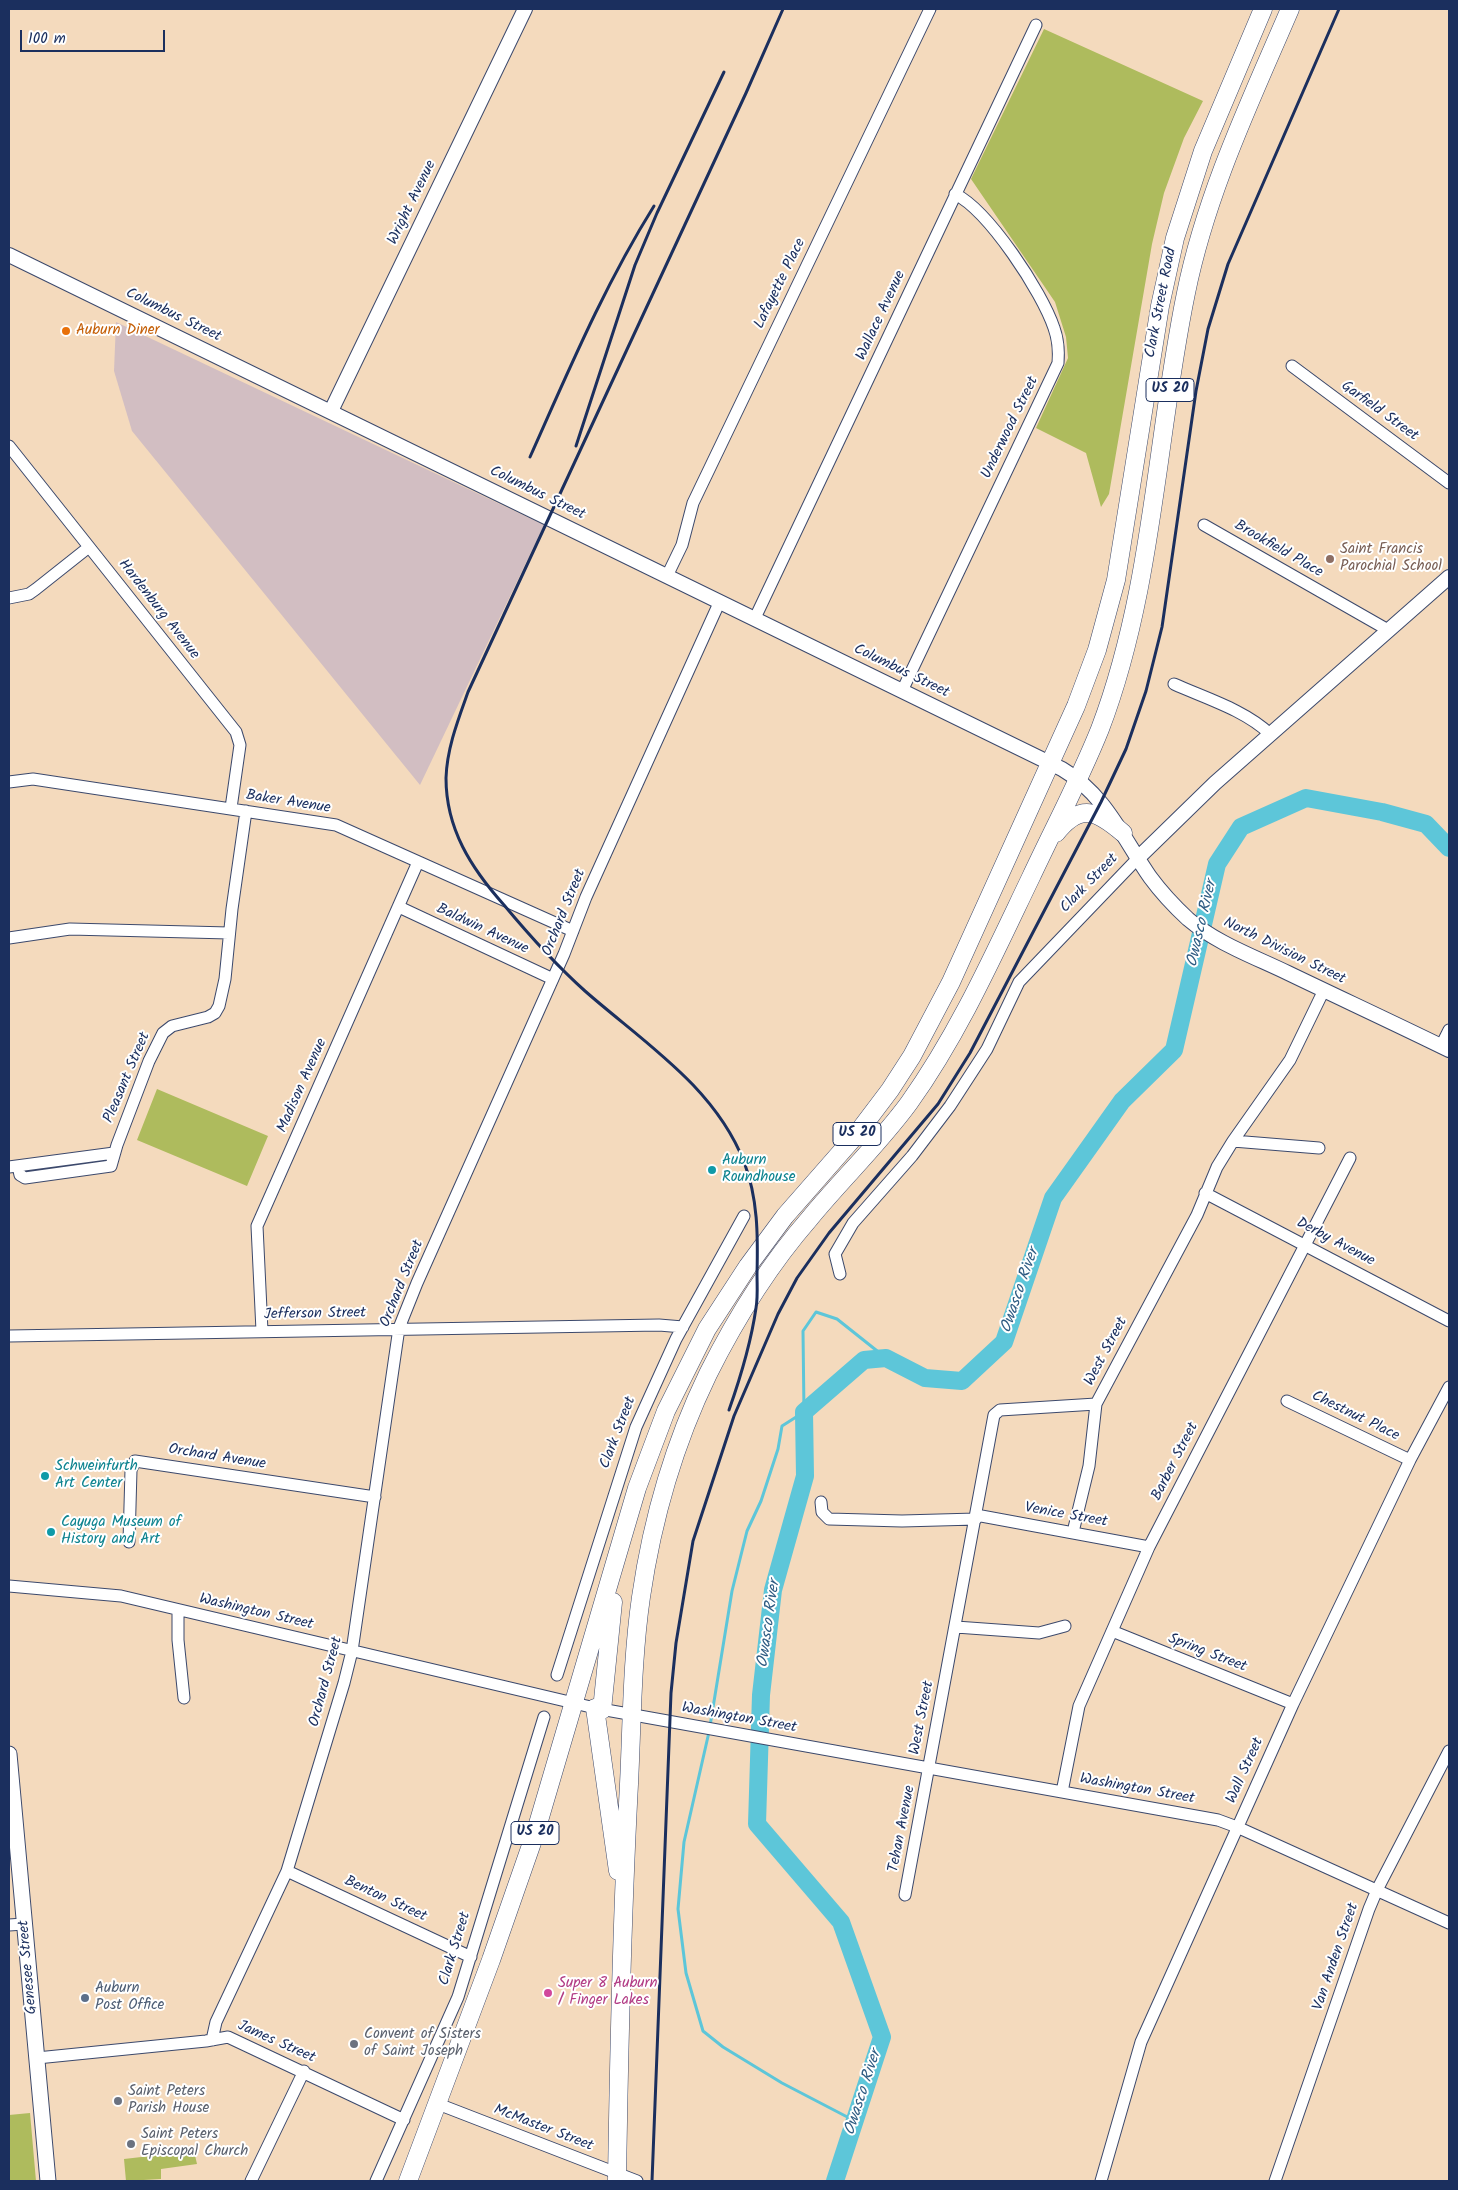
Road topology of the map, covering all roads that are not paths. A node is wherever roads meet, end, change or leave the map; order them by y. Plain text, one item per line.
1 (525, 9) edge
2 (930, 9) edge
3 (1263, 9) edge
4 (1290, 9) edge
5 (1036, 25) dead end
6 (955, 194) junction
7 (9, 255) edge
8 (1292, 366) dead end
9 (332, 411) junction
10 (9, 446) edge
11 (1449, 483) edge
12 (1204, 525) dead end
13 (89, 547) junction
14 (667, 576) junction
15 (1449, 577) edge
16 (9, 598) edge
17 (720, 601) junction
18 (755, 618) junction
19 (1388, 630) junction
20 (1174, 684) dead end
21 (902, 691) junction
22 (1270, 734) junction
23 (1050, 763) junction
24 (1078, 779) junction
25 (9, 782) edge
26 (231, 808) junction
27 (246, 811) junction
28 (1123, 833) junction
29 (1045, 847) junction
30 (1138, 857) junction
31 (418, 862) junction
32 (399, 908) junction
33 (573, 931) junction
34 (229, 933) junction
35 (9, 938) edge
36 (553, 979) junction
37 (1324, 990) junction
38 (1449, 1030) edge
39 (1445, 1048) edge
40 (1233, 1141) junction
41 (1319, 1148) dead end
42 (1350, 1158) dead end
43 (13, 1166) edge
44 (1205, 1193) junction
45 (744, 1216) dead end
46 (1304, 1244) junction
47 (840, 1274) dead end
48 (1449, 1320) edge
49 (683, 1327) junction
50 (400, 1328) junction
51 (262, 1331) junction
52 (9, 1336) edge
53 (1449, 1387) edge
54 (1287, 1401) dead end
55 (1096, 1404) junction
56 (1410, 1460) junction
57 (375, 1497) junction
58 (821, 1502) dead end
59 (976, 1517) junction
60 (1073, 1532) junction
61 (129, 1542) dead end
62 (1150, 1547) junction
63 (613, 1576) junction
64 (9, 1586) edge
65 (178, 1610) junction
66 (1065, 1626) dead end
67 (956, 1627) junction
68 (1112, 1631) junction
69 (352, 1651) junction
70 (557, 1675) dead end
71 (184, 1698) dead end
72 (573, 1704) junction
73 (1293, 1704) junction
74 (598, 1709) junction
75 (633, 1715) junction
76 (544, 1717) dead end
77 (1449, 1751) edge
78 (9, 1754) edge
79 (929, 1768) junction
80 (1062, 1792) junction
81 (1237, 1826) junction
82 (287, 1871) junction
83 (624, 1888) junction
84 (1377, 1890) junction
85 (906, 1895) dead end
86 (1449, 1923) edge
87 (24, 1924) junction
88 (9, 1925) edge
89 (471, 1957) junction
90 (212, 2040) junction
91 (37, 2058) junction
92 (304, 2071) junction
93 (438, 2104) junction
94 (404, 2120) junction
95 (617, 2178) edge
96 (48, 2181) edge
97 (251, 2181) edge
98 (376, 2181) edge
99 (408, 2181) edge
100 (637, 2181) edge
101 (1101, 2181) edge
102 (1275, 2181) edge

1 - 9 street, Wright Avenue
2 - 14 street, Lafayette Place
3 - 23 highway, Clark Street Road / US 20
4 - 24 highway, US 20
5 - 6 street, Wallace Avenue
6 - 18 street, Wallace Avenue
6 - 21 street, Underwood Street
7 - 9 street, Columbus Street
8 - 11 street, Garfield Street
9 - 14 street, Columbus Street
10 - 13 street, Hardenburg Avenue
12 - 19 street, Brookfield Place
13 - 16 street
13 - 26 street, Hardenburg Avenue
14 - 17 street, Columbus Street
15 - 19 street, Clark Street
17 - 18 street, Columbus Street
17 - 33 street, Orchard Street
18 - 21 street, Columbus Street
19 - 22 street, Clark Street
20 - 22 street
21 - 23 street, Columbus Street
22 - 30 street, Clark Street
23 - 24 street, North Division Street
23 - 63 highway, US 20
24 - 28 street, North Division Street
24 - 29 highway, US 20
25 - 26 street, Baker Avenue
26 - 27 street, Baker Avenue
27 - 31 street, Baker Avenue
27 - 34 street, Pleasant Street
28 - 29 highway
28 - 30 street, North Division Street
29 - 75 highway, US 20
30 - 37 street, North Division Street
30 - 47 street, Clark Street
31 - 32 street, Madison Avenue
31 - 33 street, Baker Avenue
32 - 36 street, Baldwin Avenue
32 - 51 street, Madison Avenue
33 - 36 street, Orchard Street
34 - 35 street
34 - 43 street, Pleasant Street
36 - 50 street, Orchard Street
37 - 39 street, North Division Street
37 - 40 street, West Street
38 - 39 street
40 - 41 street
40 - 44 street, West Street
42 - 46 street, Barber Street
44 - 46 street, Derby Avenue
44 - 55 street, West Street
45 - 49 street, Clark Street
46 - 48 street, Derby Avenue
46 - 62 street, Barber Street
49 - 50 street, Jefferson Street
49 - 70 street, Clark Street
50 - 51 street, Jefferson Street
50 - 57 street, Orchard Street
51 - 52 street, Jefferson Street
53 - 56 street, Wall Street
54 - 56 street, Chestnut Place
55 - 59 street, West Street
55 - 60 street
56 - 73 street, Wall Street
57 - 61 street, Orchard Avenue
57 - 69 street, Orchard Street
58 - 59 street, Venice Street
59 - 60 street, Venice Street
59 - 67 street, West Street
60 - 62 street, Venice Street
62 - 68 street, Barber Street
63 - 72 highway, US 20
63 - 74 highway
64 - 65 street, Washington Street
65 - 69 street, Washington Street
65 - 71 street
66 - 67 street
67 - 79 street, West Street
68 - 73 street, Spring Street
68 - 80 street, Barber Street
69 - 72 street, Washington Street
69 - 82 street, Orchard Street
72 - 74 street, Washington Street
72 - 93 highway, US 20
73 - 81 street, Wall Street
74 - 75 street, Washington Street
74 - 83 highway
75 - 79 street, Washington Street
75 - 83 highway, US 20
76 - 89 street, Clark Street
77 - 84 street, Van Anden Street
78 - 87 main road, Genesee Street
79 - 80 street, Washington Street
79 - 85 street, Tehan Avenue
80 - 81 street, Washington Street
81 - 84 street, Washington Street
81 - 101 street, Wall Street
82 - 89 street, Benton Street
82 - 90 street, Orchard Street
83 - 95 highway, US 20
84 - 86 street, Washington Street
84 - 102 street, Van Anden Street
87 - 88 street
87 - 91 main road, Genesee Street
89 - 94 street, Clark Street
90 - 91 street, James Street
90 - 92 street, James Street
91 - 96 main road, Genesee Street
92 - 94 street, James Street
92 - 97 street
93 - 95 street, McMaster Street
93 - 99 highway, US 20
94 - 98 street, Clark Street
95 - 100 street, McMaster Street

